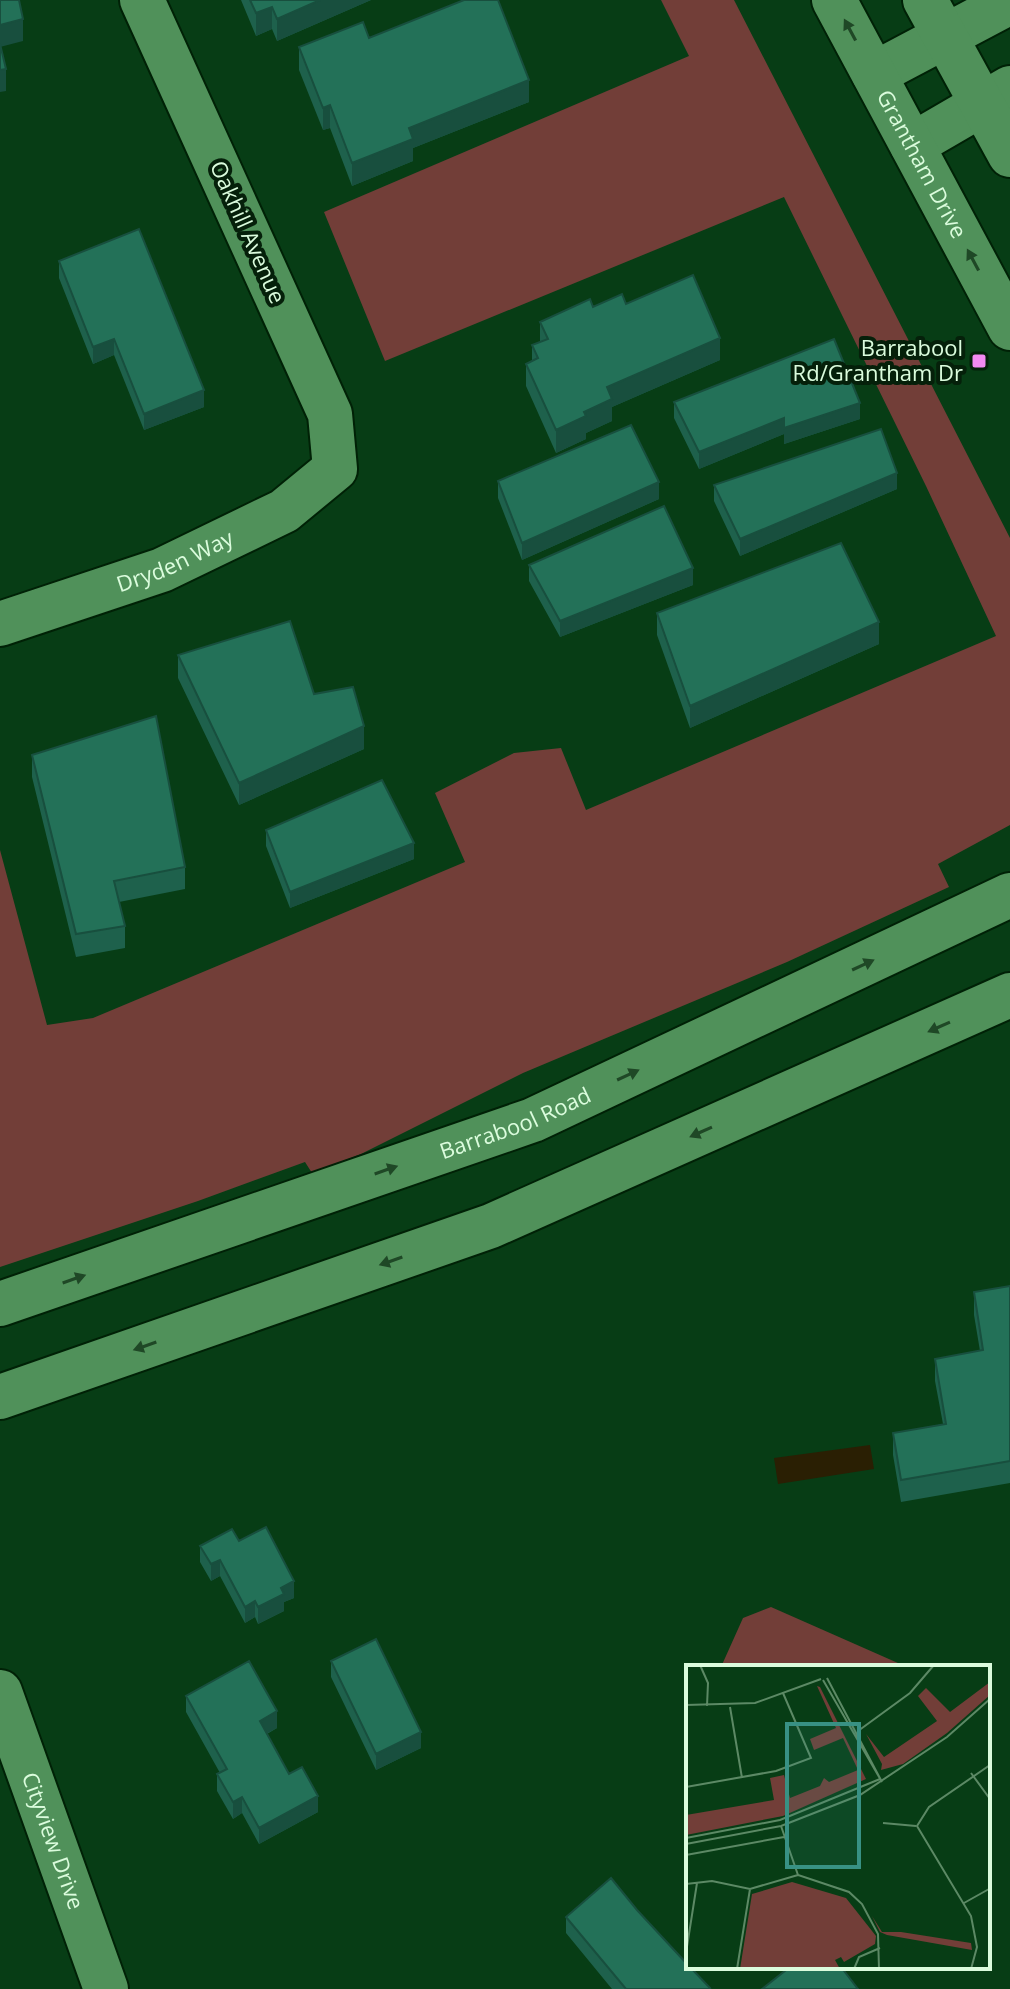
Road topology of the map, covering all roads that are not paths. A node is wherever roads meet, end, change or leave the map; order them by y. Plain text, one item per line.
1 (142, 0) edge
2 (834, 0) edge
3 (1010, 2) edge
4 (935, 18) edge
5 (874, 74) junction
6 (996, 96) edge
7 (912, 145) junction
8 (1010, 155) edge
9 (1010, 328) edge
10 (335, 469) joint
11 (0, 624) edge
12 (1010, 895) edge
13 (1010, 995) edge
14 (0, 1304) edge
15 (0, 1397) edge
16 (0, 1692) edge
17 (106, 1989) edge

1 - 10 main road, Oakhill Avenue
5 -> 2 main road, Grantham Drive
3 - 4 main road
4 - 5 main road
4 - 6 main road
5 - 7 main road, Grantham Drive
6 - 7 main road
6 - 8 main road
9 -> 7 main road, Grantham Drive
10 - 11 main road, Dryden Way
14 -> 12 main road, Barrabool Road
13 -> 15 main road
16 - 17 main road, Cityview Drive

